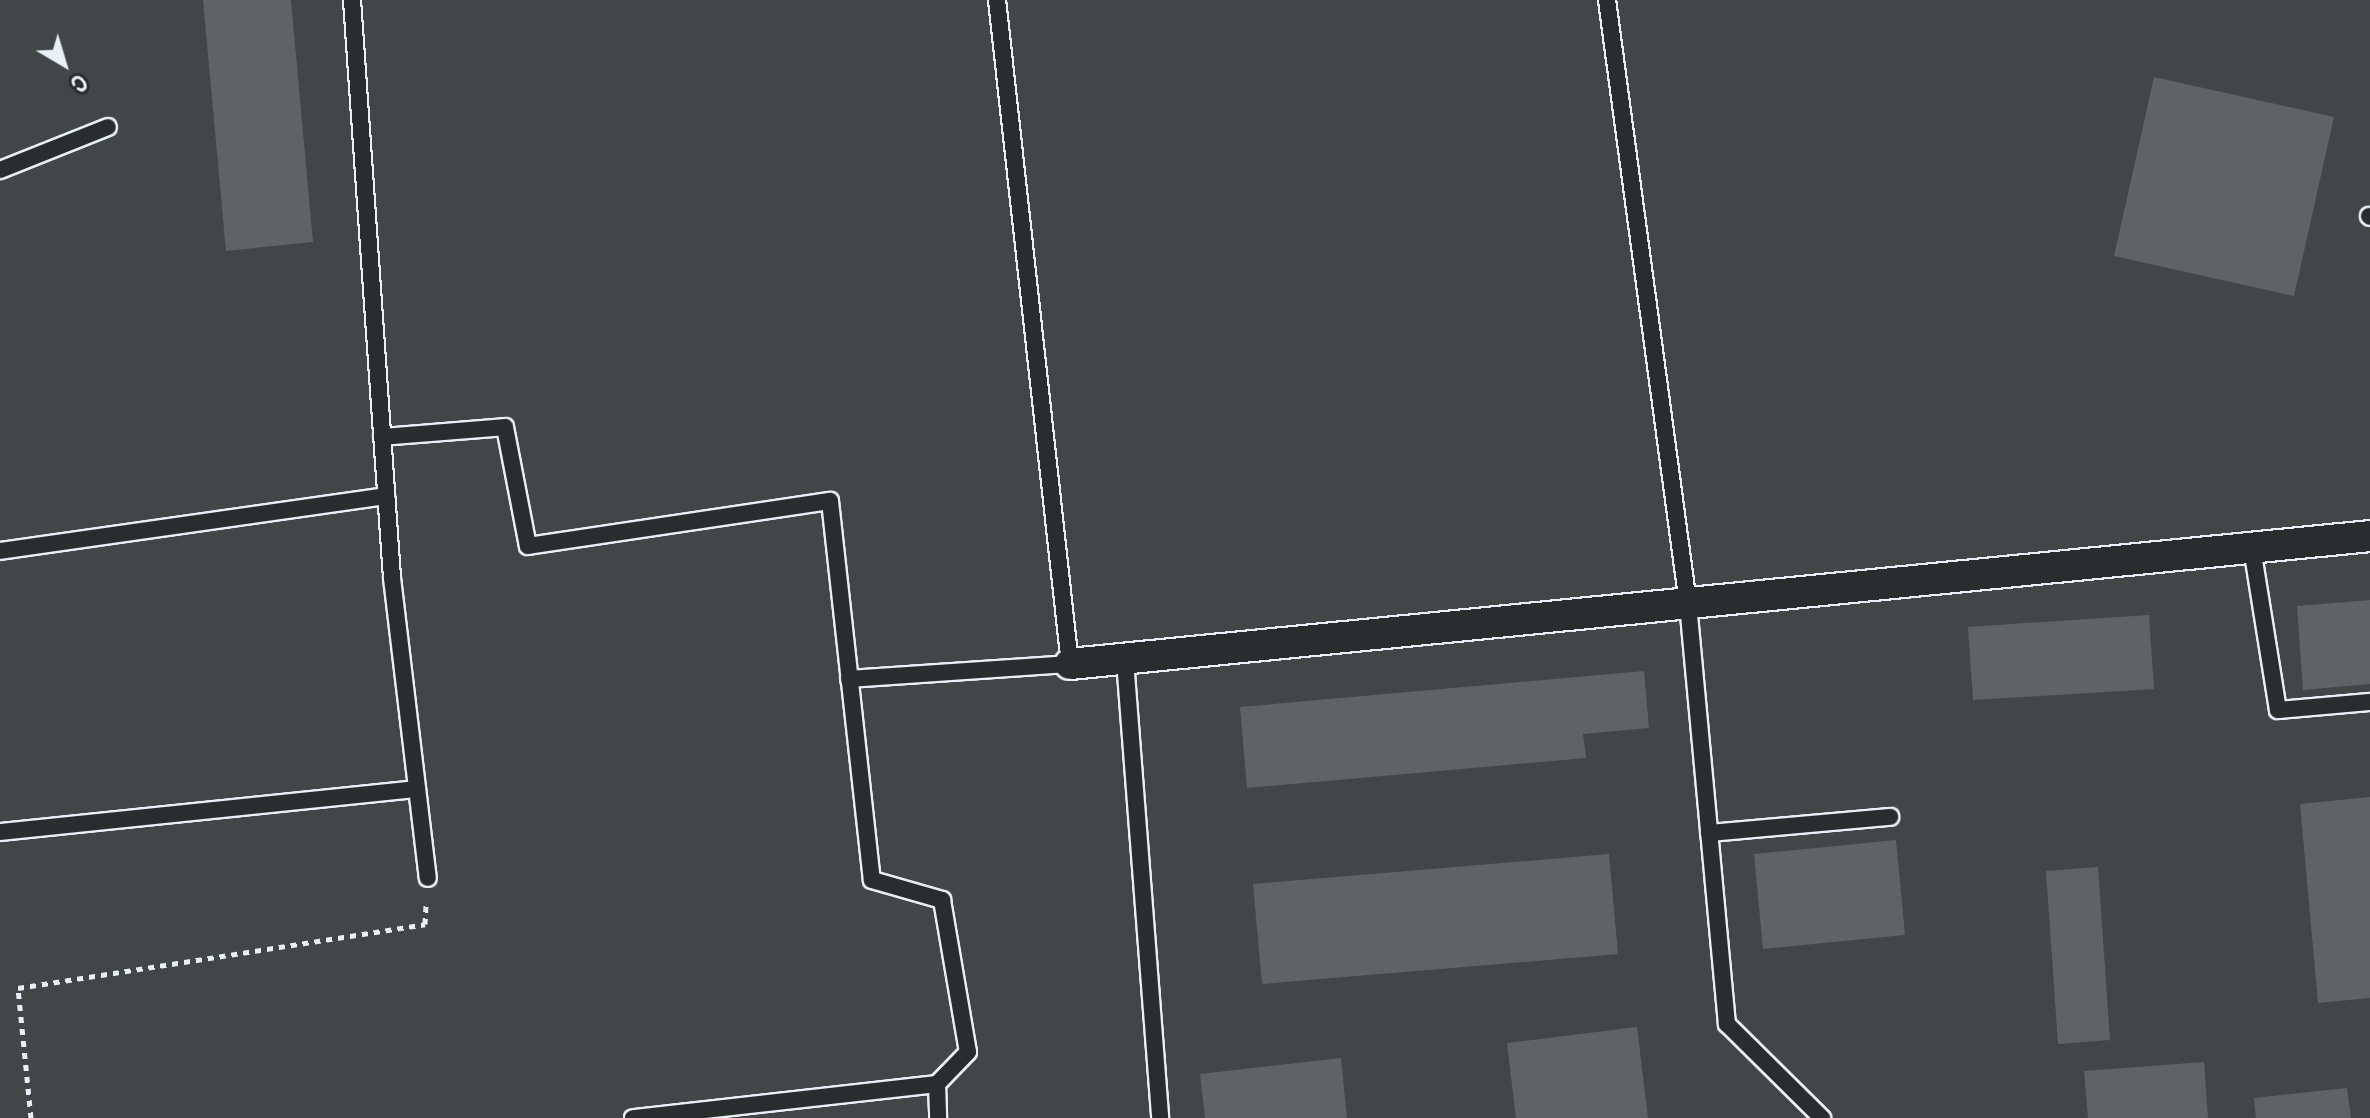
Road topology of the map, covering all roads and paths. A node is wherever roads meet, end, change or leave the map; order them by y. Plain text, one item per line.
1 (352, 0) edge
2 (997, 0) edge
3 (1607, 0) edge
4 (108, 127) dead end
5 (0, 170) edge
6 (382, 437) junction
7 (386, 496) junction
8 (2370, 536) edge
9 (2252, 548) junction
10 (0, 551) edge
11 (1688, 604) junction
12 (1125, 660) junction
13 (1070, 664) junction
14 (849, 679) junction
15 (2370, 702) edge
16 (417, 789) junction
17 (1890, 817) dead end
18 (0, 832) edge
19 (1709, 833) junction
20 (428, 878) joint
21 (937, 1084) junction
22 (31, 1118) edge
23 (633, 1118) edge
24 (938, 1118) edge
25 (1160, 1118) edge
26 (1822, 1118) edge

1 - 6 lane
2 - 13 lane
3 - 11 lane
4 - 5 lane
6 - 7 lane
6 - 14 lane
7 - 10 lane
7 - 16 lane
8 - 9 street
9 - 11 street
9 - 15 lane
11 - 12 street
11 - 19 lane
12 - 13 street
12 - 25 lane
13 - 14 lane
14 - 21 lane
16 - 18 lane
16 - 20 lane
17 - 19 lane
19 - 26 lane
20 - 22 path
21 - 23 lane
21 - 24 lane

